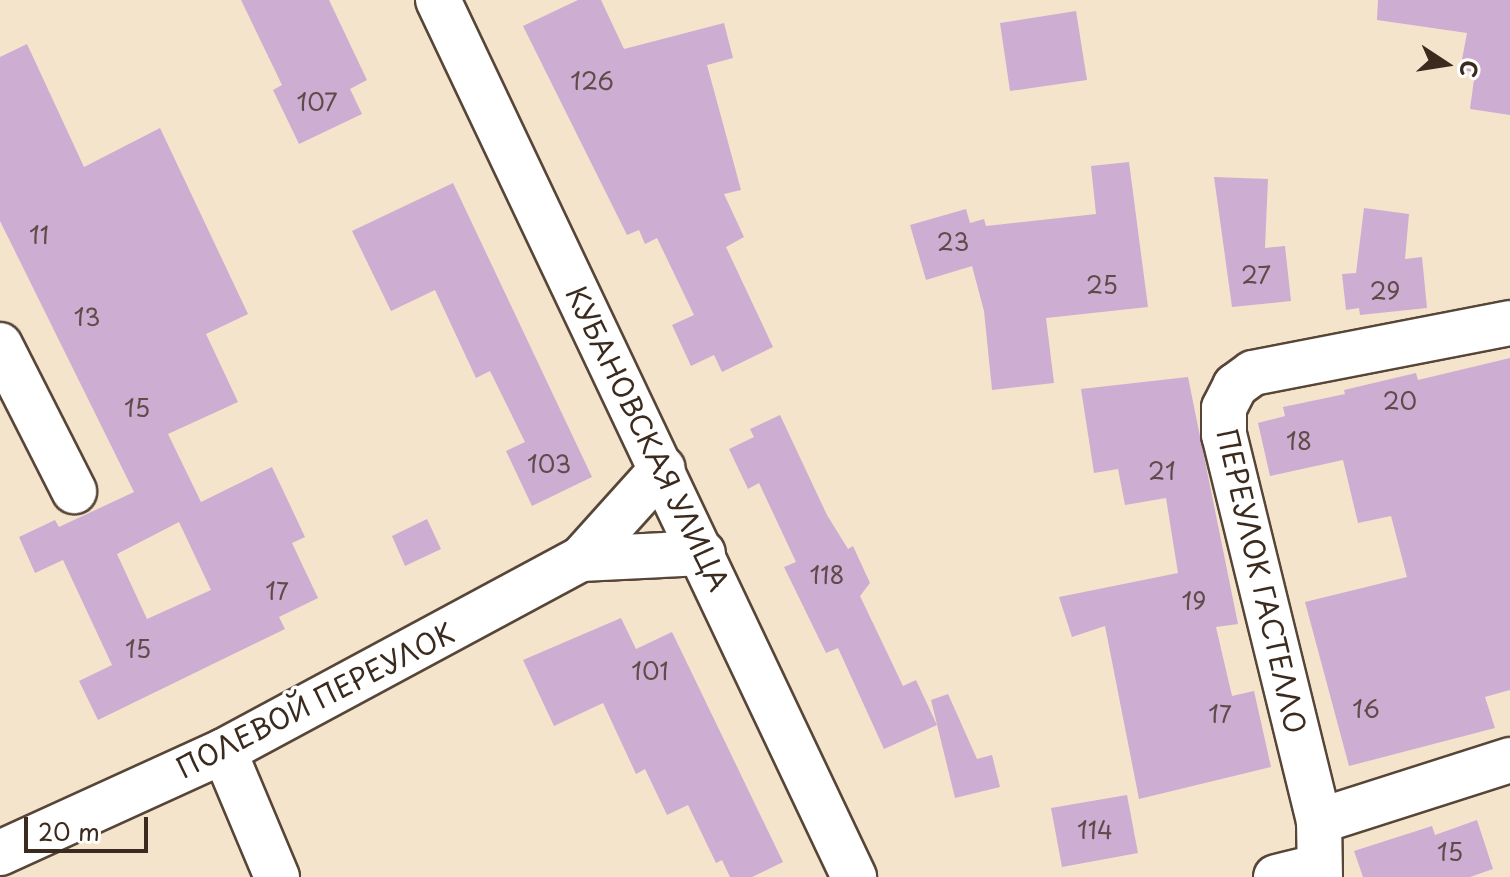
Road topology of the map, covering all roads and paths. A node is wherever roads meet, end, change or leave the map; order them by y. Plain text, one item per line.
1 (438, 0) edge
2 (1510, 323) edge
3 (0, 345) edge
4 (663, 468) junction
5 (74, 491) dead end
6 (703, 553) junction
7 (581, 559) junction
8 (224, 751) junction
9 (1510, 760) edge
10 (1319, 821) junction
11 (0, 853) edge
12 (1304, 874) edge
13 (277, 877) edge
14 (854, 877) edge

1 - 4 street, КУБАНОВСКАЯ УЛИЦА
2 - 10 street, ПЕРЕУЛОК ГАСТЕЛЛО
3 - 5 street
4 - 6 street, КУБАНОВСКАЯ УЛИЦА
4 - 7 street, ПОЛЕВОЙ ПЕРЕУЛОК
6 - 7 street, ПОЛЕВОЙ ПЕРЕУЛОК
6 - 14 street, КУБАНОВСКАЯ УЛИЦА
7 - 8 street, ПОЛЕВОЙ ПЕРЕУЛОК
8 - 11 street, ПОЛЕВОЙ ПЕРЕУЛОК
8 - 13 street
9 - 10 street
10 - 12 street, ПЕРЕУЛОК ГАСТЕЛЛО

